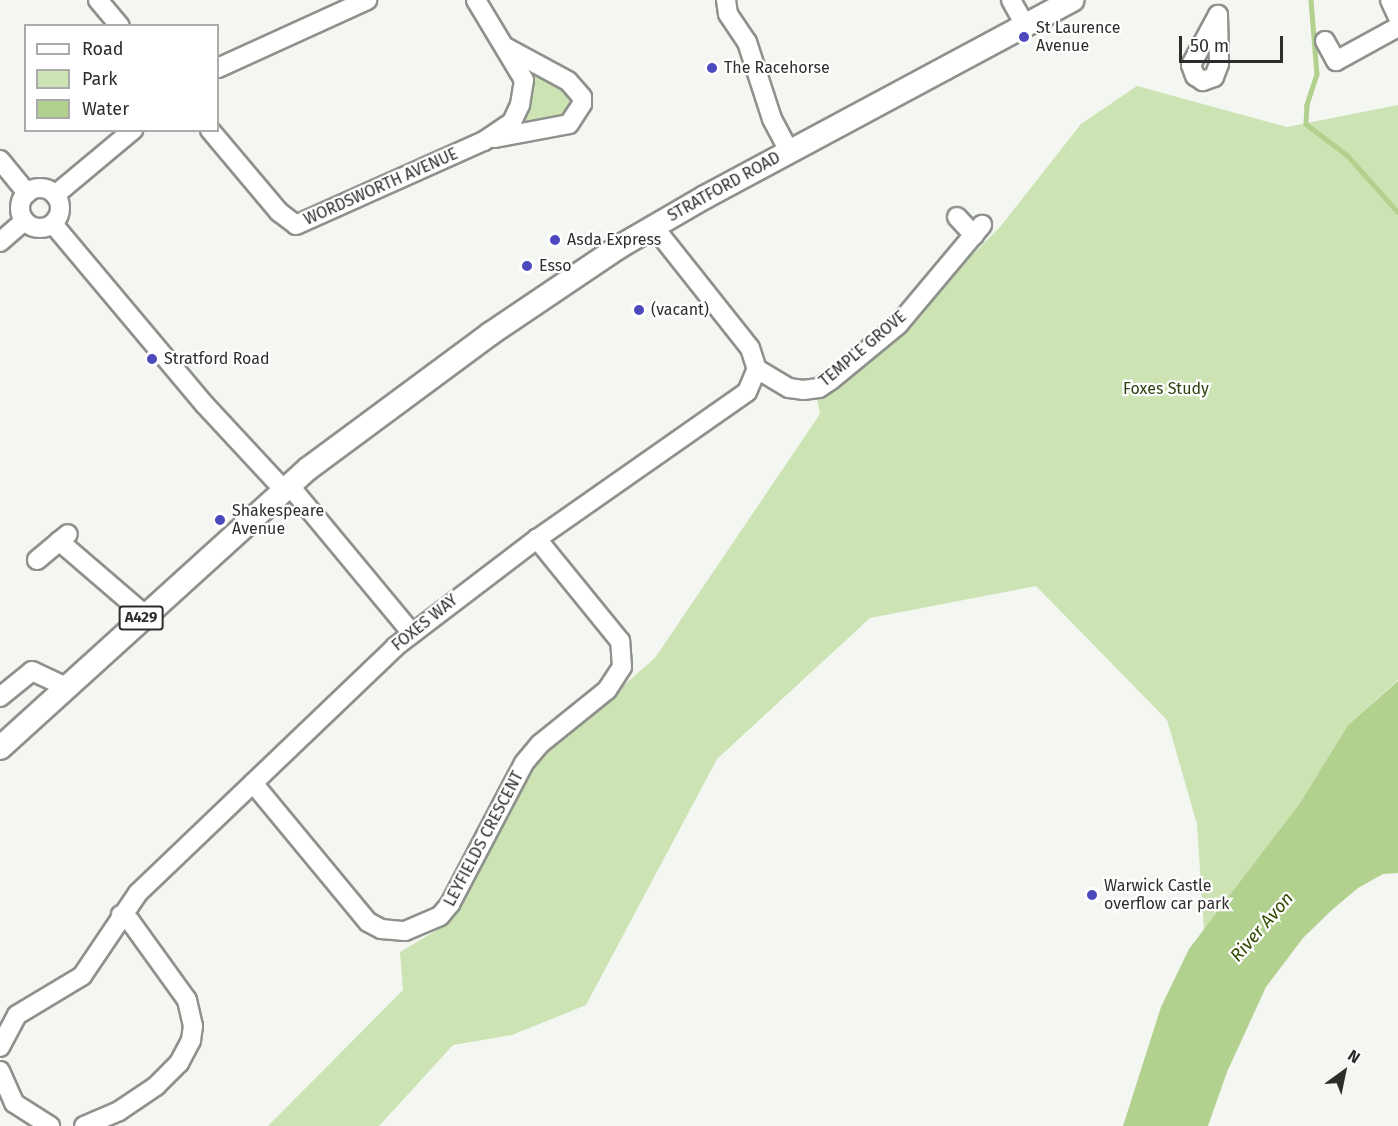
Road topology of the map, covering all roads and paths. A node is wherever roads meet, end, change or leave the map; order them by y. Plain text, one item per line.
1 (98, 0) edge
2 (367, 0) edge
3 (476, 0) edge
4 (726, 0) edge
5 (1011, 0) edge
6 (1072, 0) edge
7 (1390, 0) edge
8 (1398, 17) edge
9 (118, 24) edge
10 (1025, 25) junction
11 (1398, 27) edge
12 (1325, 41) dead end
13 (503, 46) junction
14 (219, 68) edge
15 (131, 132) edge
16 (212, 132) edge
17 (484, 141) junction
18 (789, 151) junction
19 (0, 160) edge
20 (27, 193) junction
21 (55, 195) junction
22 (957, 217) dead end
23 (24, 221) junction
24 (53, 224) junction
25 (654, 226) junction
26 (0, 242) edge
27 (756, 369) junction
28 (286, 488) junction
29 (537, 539) junction
30 (38, 560) dead end
31 (144, 614) junction
32 (412, 633) junction
33 (67, 687) junction
34 (0, 697) edge
35 (0, 748) edge
36 (253, 783) junction
37 (121, 915) junction
38 (0, 1047) edge
39 (0, 1071) edge
40 (50, 1126) edge
41 (84, 1126) edge

1 - 9 street
2 - 14 street
3 - 13 street
4 - 18 street
5 - 10 street
6 - 10 main road, STRATFORD ROAD / A429
7 - 8 street
10 - 18 main road, STRATFORD ROAD / A429
11 - 12 street
13 - 17 street, WORDSWORTH AVENUE
13 - 17 street, WORDSWORTH AVENUE
15 - 21 street
16 - 17 street, WORDSWORTH AVENUE
18 - 25 main road, STRATFORD ROAD / A429
19 - 20 street
20 - 21 street
20 - 23 street
21 - 24 street
22 - 27 street, TEMPLE GROVE
23 - 24 street
23 - 26 street
24 - 28 street
25 - 27 street
25 - 28 main road, STRATFORD ROAD / A429
27 - 29 street, FOXES WAY
28 - 31 main road, STRATFORD ROAD / A429
28 - 32 street
29 - 32 street, FOXES WAY
29 - 36 street, LEYFIELDS CRESCENT
30 - 31 street
31 - 33 main road, STRATFORD ROAD / A429
32 - 36 street, FOXES WAY
33 - 34 street
33 - 35 main road, STRATFORD ROAD / A429
36 - 37 street, FOXES WAY
37 - 38 street, FOXES WAY
37 - 41 street
39 - 40 street

